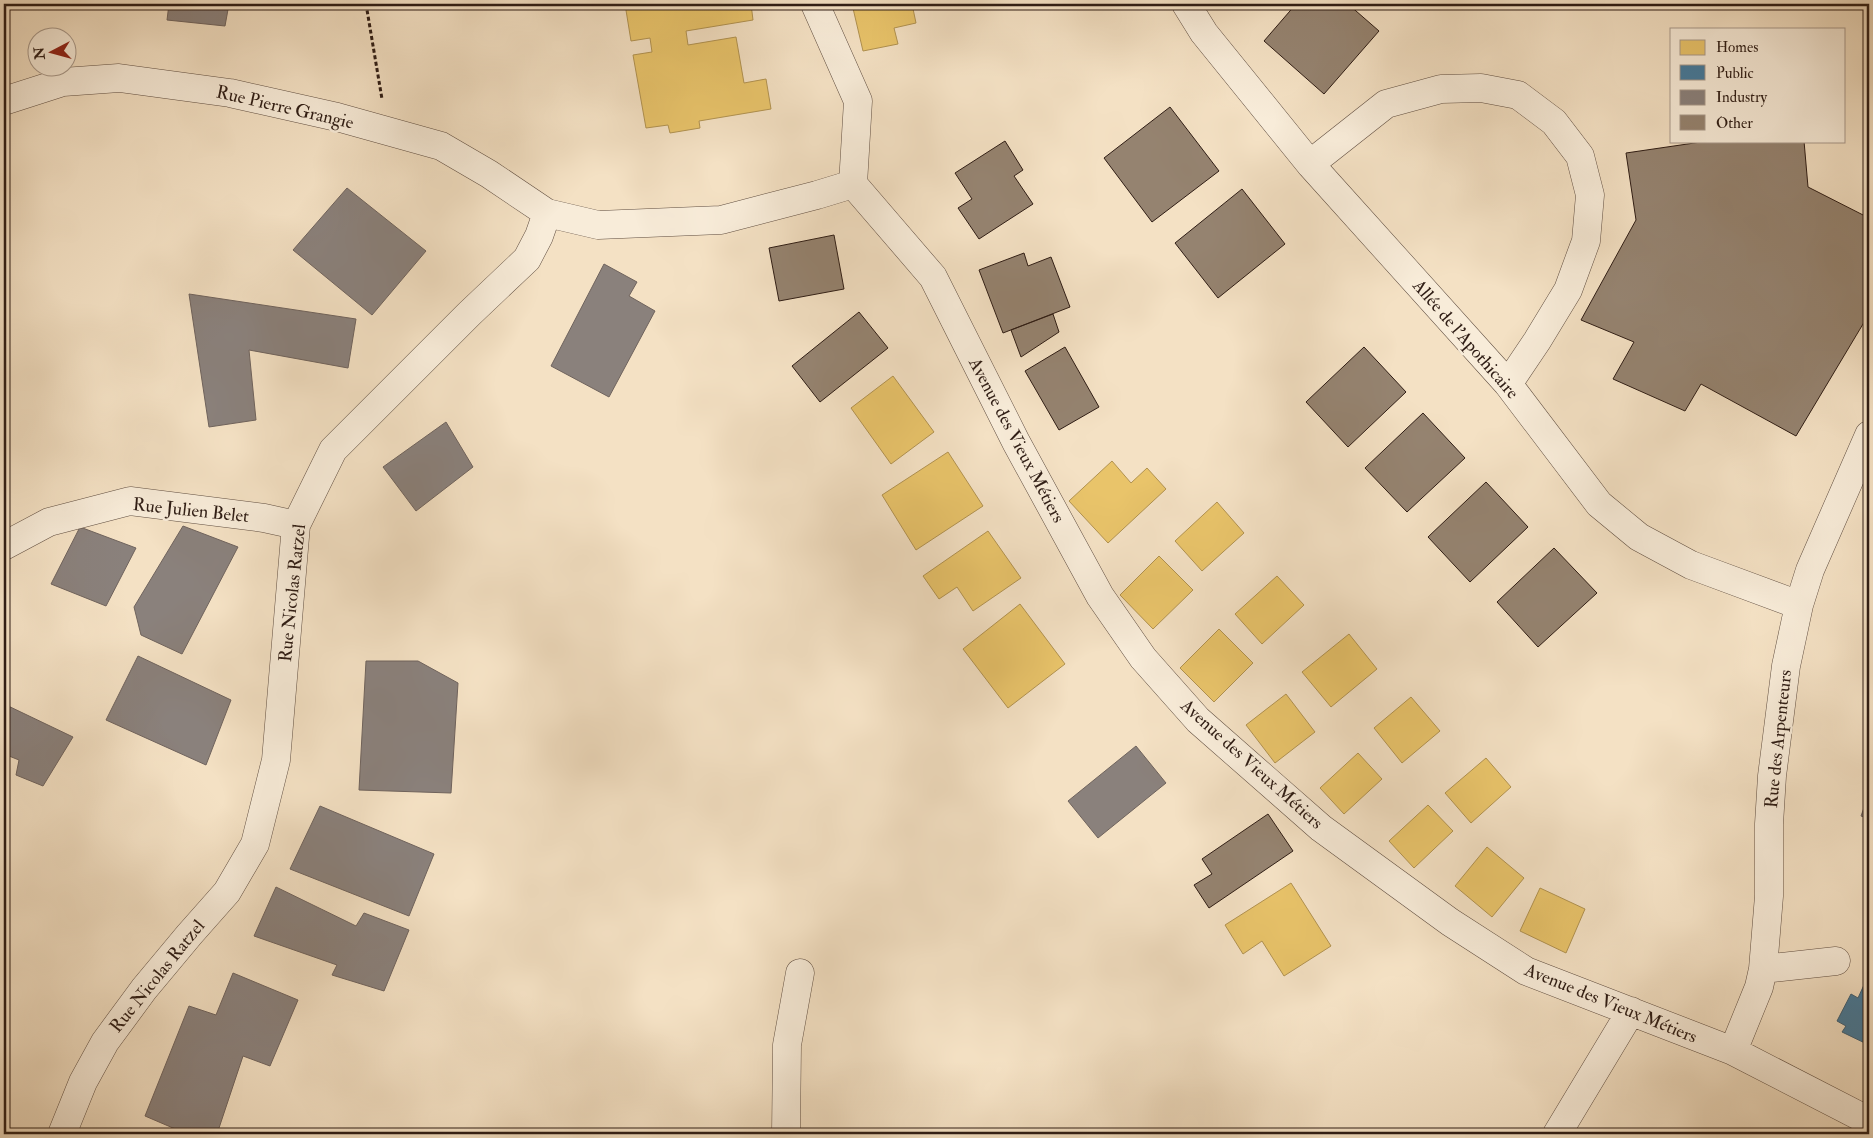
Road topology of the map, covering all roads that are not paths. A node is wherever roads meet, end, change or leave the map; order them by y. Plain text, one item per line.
1 (815, 4) edge
2 (1186, 4) edge
3 (4, 101) edge
4 (1310, 164) junction
5 (853, 184) junction
6 (547, 213) junction
7 (1508, 384) junction
8 (1869, 435) edge
9 (296, 526) junction
10 (4, 546) edge
11 (1799, 605) junction
12 (1836, 961) dead end
13 (1763, 968) junction
14 (800, 973) dead end
15 (1631, 1012) junction
16 (1733, 1052) junction
17 (1869, 1122) edge
18 (62, 1134) edge
19 (786, 1134) edge
20 (1557, 1134) edge

1 - 5 street
2 - 4 street, Allée de l'Apothicaire
3 - 6 street, Rue Pierre Grangie
4 - 7 street, Allée de l'Apothicaire
4 - 7 street
5 - 6 street
5 - 15 street, Avenue des Vieux Métiers
6 - 9 street, Rue Nicolas Ratzel
7 - 11 street, Allée de l'Apothicaire
8 - 11 street, Rue des Arpenteurs
9 - 10 street, Rue Julien Belet
9 - 18 street, Rue Nicolas Ratzel
11 - 13 street, Rue des Arpenteurs
12 - 13 street
13 - 16 street, Rue des Arpenteurs
14 - 19 street
15 - 16 street, Avenue des Vieux Métiers
15 - 20 street
16 - 17 street, Avenue des Vieux Métiers

